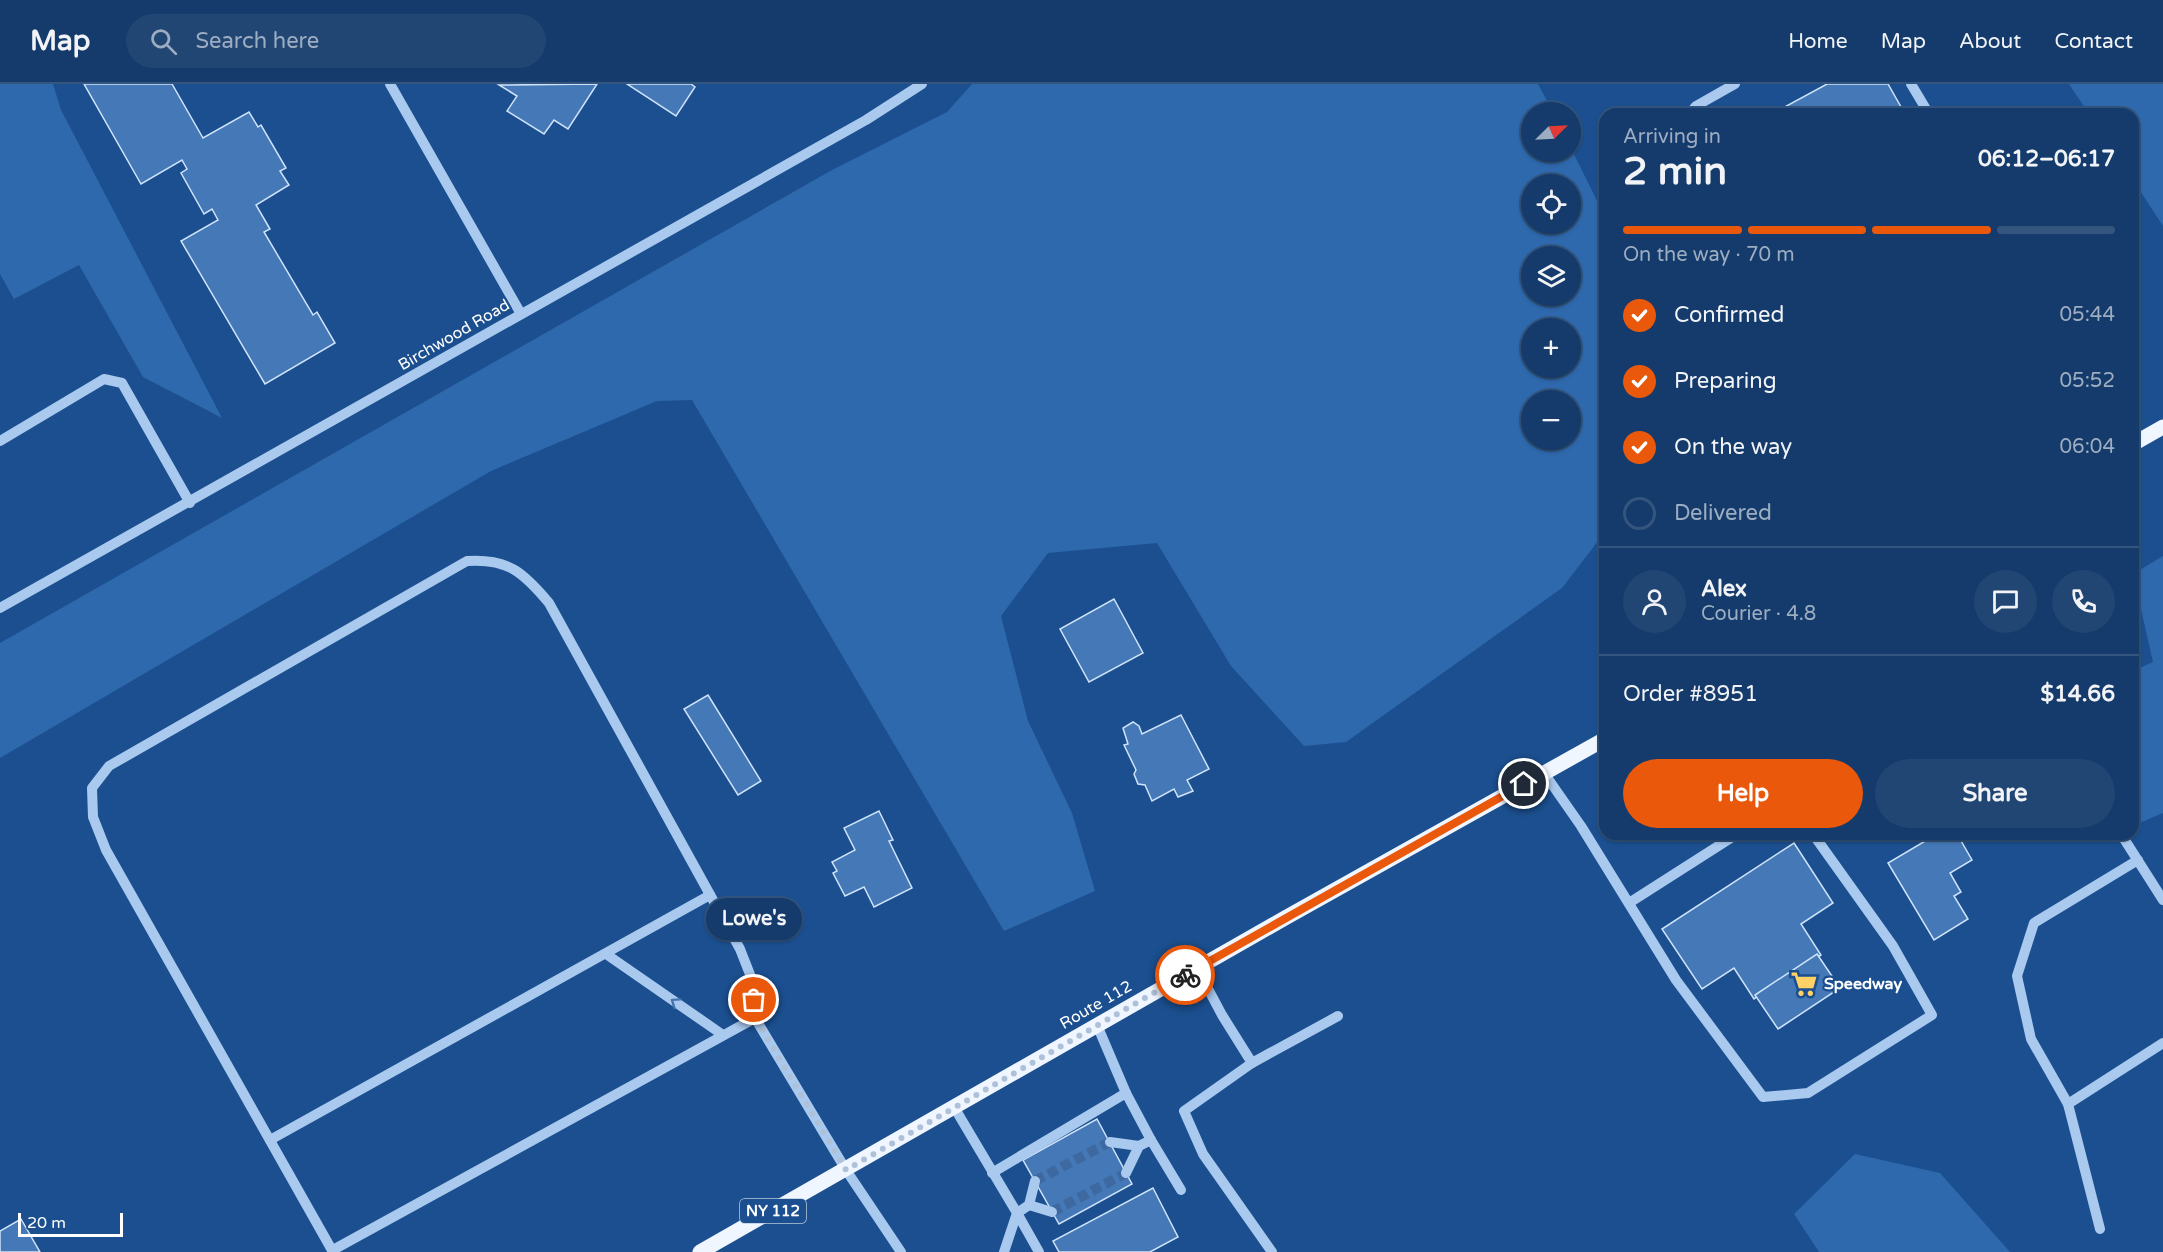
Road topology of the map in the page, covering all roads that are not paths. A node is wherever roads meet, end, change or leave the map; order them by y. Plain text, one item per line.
1 (390, 84) edge
2 (922, 84) edge
3 (1735, 84) edge
4 (1911, 84) edge
5 (1694, 108) edge
6 (1925, 108) edge
7 (521, 314) junction
8 (2163, 427) edge
9 (0, 441) edge
10 (2139, 441) edge
11 (190, 503) junction
12 (0, 608) edge
13 (1599, 742) edge
14 (1544, 773) junction
15 (1728, 840) edge
16 (1817, 840) edge
17 (2125, 840) edge
18 (2138, 860) junction
19 (710, 895) junction
20 (2163, 900) edge
21 (1629, 903) junction
22 (606, 954) junction
23 (1197, 968) junction
24 (1338, 1016) dead end
25 (755, 1018) junction
26 (1096, 1025) junction
27 (723, 1035) junction
28 (2163, 1043) edge
29 (1252, 1063) junction
30 (1126, 1094) junction
31 (2068, 1104) junction
32 (954, 1107) junction
33 (270, 1140) junction
34 (1151, 1140) junction
35 (1110, 1142) tunnel mouth
36 (1139, 1146) junction
37 (846, 1170) junction
38 (993, 1173) junction
39 (1126, 1173) tunnel mouth
40 (1035, 1181) dead end
41 (1181, 1190) dead end
42 (1029, 1205) junction
43 (1052, 1212) tunnel mouth
44 (1017, 1213) junction
45 (2100, 1229) dead end
46 (333, 1251) edge
47 (700, 1252) edge
48 (901, 1252) edge
49 (1004, 1252) edge
50 (1039, 1252) edge
51 (1272, 1252) edge

1 - 7 street
2 - 7 street, Birchwood Road
3 - 5 street
4 - 6 street
7 - 11 street, Birchwood Road
8 - 10 main road
9 - 11 street
11 - 12 street, Birchwood Road
13 - 14 main road, Route 112 / NY 112
14 - 21 street
14 - 23 main road, Route 112 / NY 112
15 - 21 street
16 - 21 street
17 - 18 street
18 - 20 street
18 - 31 street
19 - 22 street
19 - 25 street
19 - 33 street
27 -> 22 street
22 - 33 street
23 - 26 main road, Route 112 / NY 112
23 - 29 street
24 - 29 street
25 - 27 street
25 - 37 street
26 - 30 street
26 - 32 main road, Route 112 / NY 112
27 - 46 street
28 - 31 street
29 - 51 street
30 - 34 street
30 - 38 street
31 - 45 street
32 - 37 main road, Route 112 / NY 112
32 - 38 street
33 - 46 street
34 - 36 street
34 - 41 street
35 - 36 street
36 - 39 street
37 - 47 main road, Route 112 / NY 112
37 - 48 street
38 - 44 street
40 - 42 street
42 - 43 street
42 - 44 street
44 - 49 street
44 - 50 street

